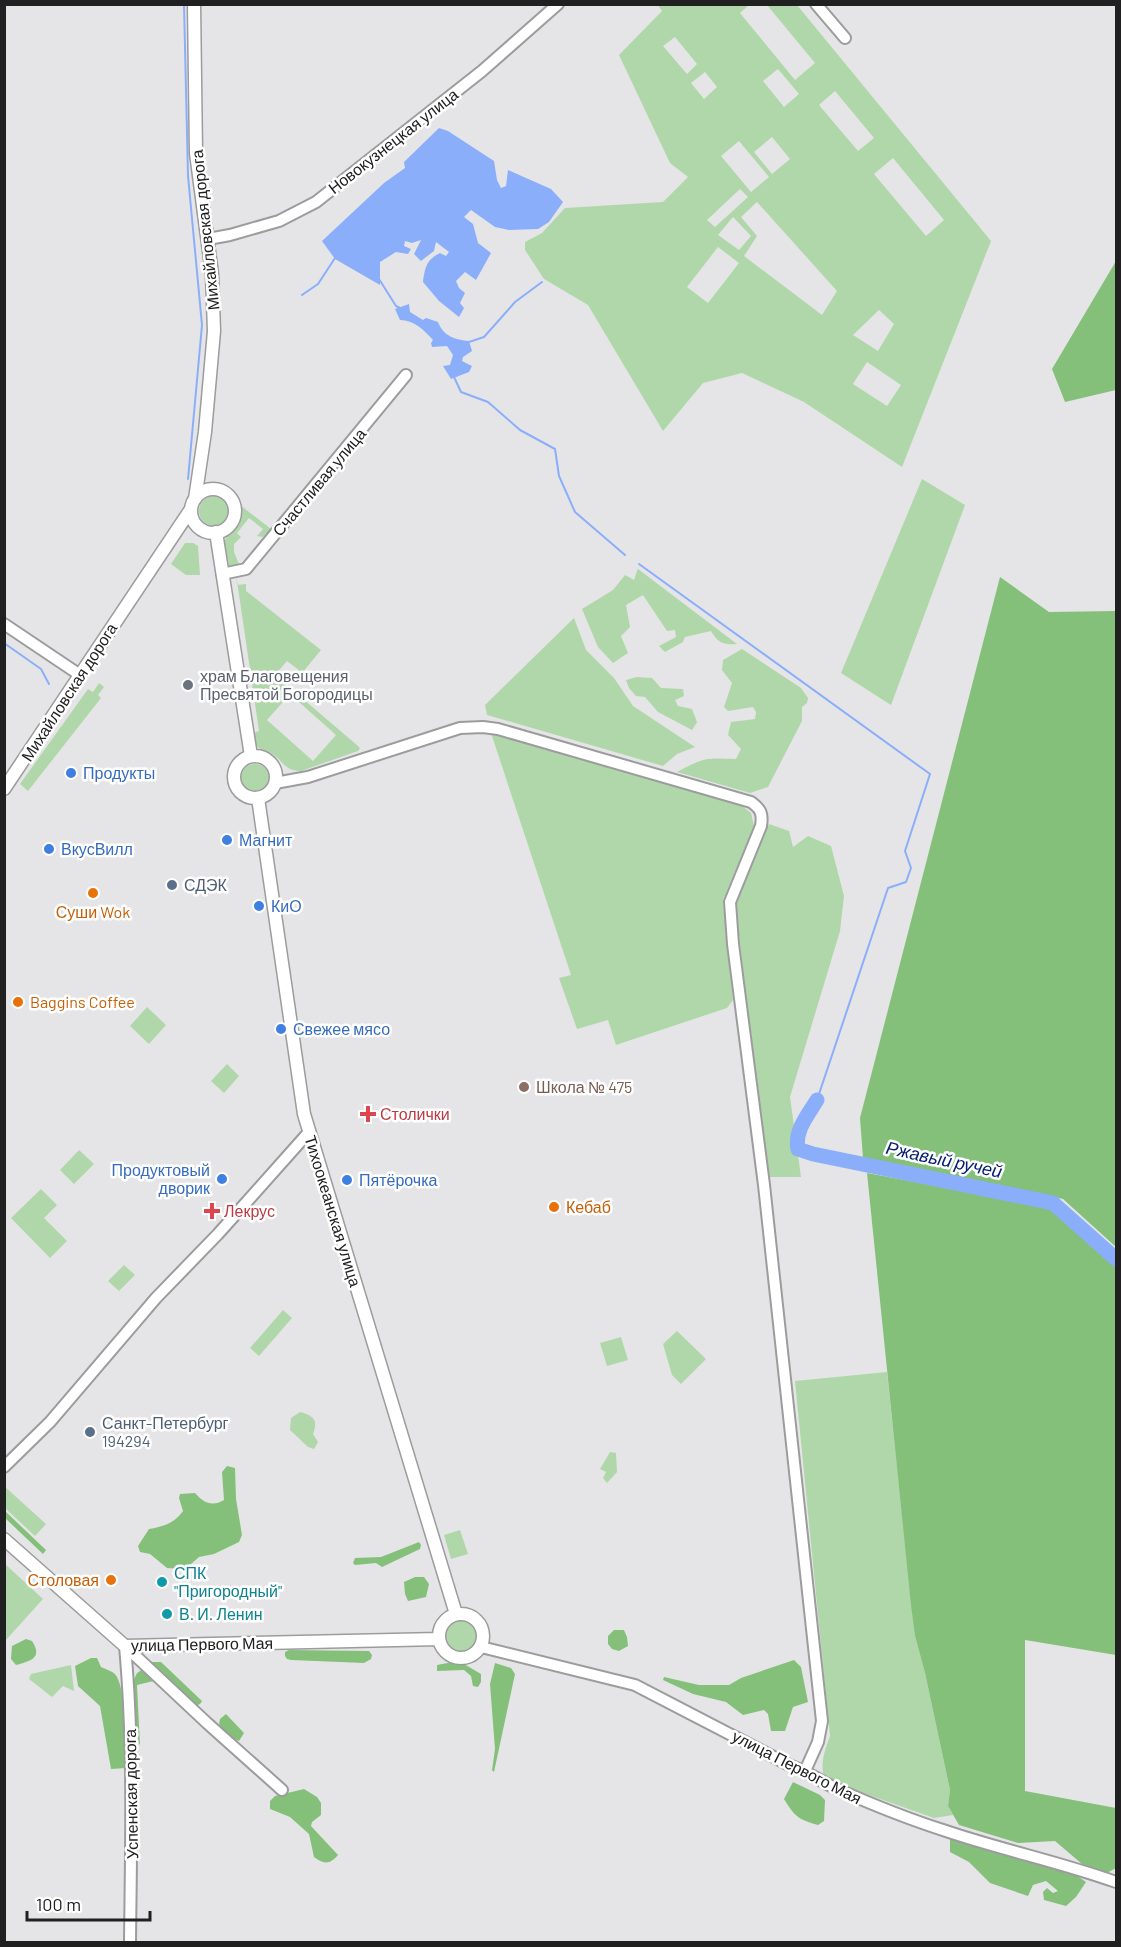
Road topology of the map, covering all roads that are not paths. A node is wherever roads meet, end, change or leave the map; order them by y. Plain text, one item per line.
1 (194, 4) edge
2 (558, 4) edge
3 (816, 4) edge
4 (845, 38) dead end
5 (208, 239) junction
6 (406, 375) dead end
7 (202, 455) junction
8 (217, 489) junction
9 (193, 504) junction
10 (201, 529) junction
11 (216, 532) junction
12 (173, 535) junction
13 (222, 574) junction
14 (4, 624) edge
15 (80, 675) junction
16 (251, 756) junction
17 (275, 783) junction
18 (4, 789) edge
19 (258, 798) junction
20 (309, 1132) junction
21 (4, 1467) edge
22 (4, 1539) edge
23 (456, 1614) junction
24 (439, 1639) junction
25 (125, 1646) junction
26 (481, 1647) junction
27 (805, 1771) junction
28 (282, 1790) dead end
29 (1116, 1882) edge
30 (130, 1942) edge

1 - 5 street, Михайловская дорога
2 - 5 street, Новокузнецкая улица
3 - 4 street
5 - 7 street, Михайловская дорога
6 - 13 street, Счастливая улица
7 - 8 street, Михайловская дорога
7 - 9 street, Михайловская дорога
8 - 9 street
8 - 11 street
9 - 10 street
9 - 12 street, Михайловская дорога
10 - 11 street
10 - 12 street
11 - 13 street
12 - 15 street, Михайловская дорога
13 - 16 street
14 - 15 street
15 - 18 street, Михайловская дорога
16 - 17 street
16 - 19 street
17 - 19 street
17 - 27 street
19 - 20 street, Тихоокеанская улица
20 - 21 street
20 - 23 street, Тихоокеанская улица
22 - 25 street, улица Первого Мая
23 - 24 street
23 - 26 street
24 - 25 street, улица Первого Мая
24 - 26 street
25 - 28 street
25 - 30 street, Успенская дорога
26 - 27 street, улица Первого Мая
27 - 29 street, улица Первого Мая

